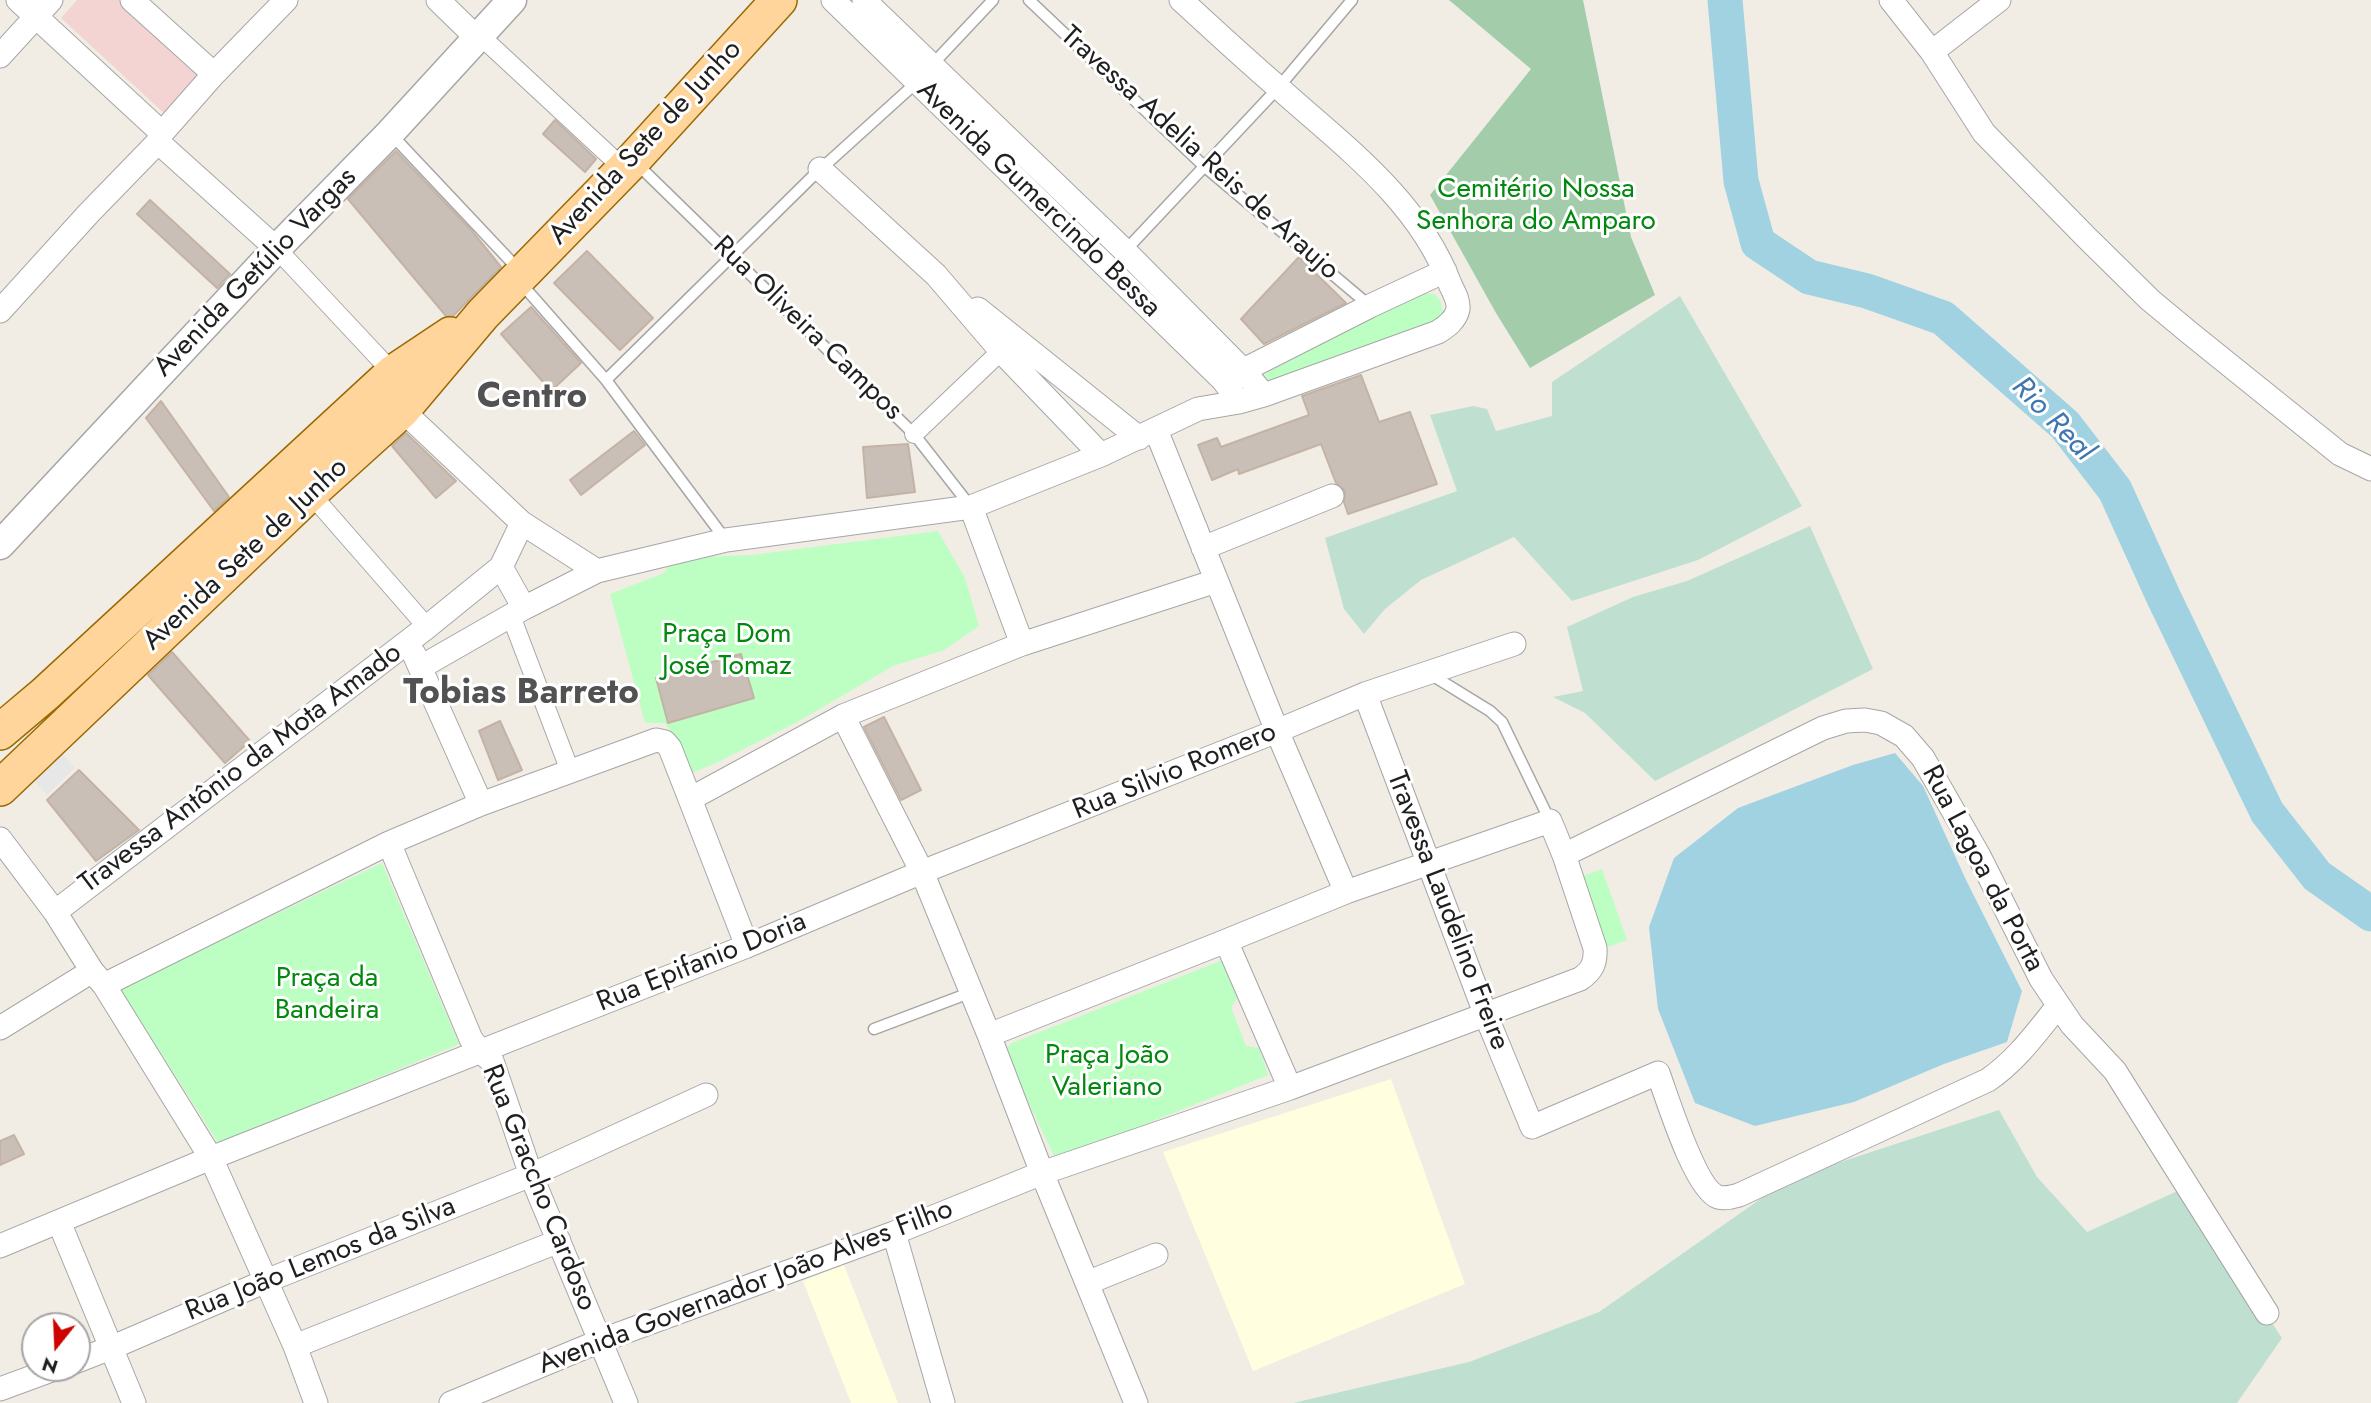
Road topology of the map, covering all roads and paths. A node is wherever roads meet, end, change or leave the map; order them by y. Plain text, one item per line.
1 (19, 0) edge
2 (132, 0) edge
3 (438, 0) edge
4 (512, 0) edge
5 (779, 0) edge
6 (833, 0) edge
7 (864, 0) edge
8 (993, 0) edge
9 (1029, 0) edge
10 (1181, 0) edge
11 (1352, 0) edge
12 (1891, 0) edge
13 (1999, 0) edge
14 (282, 1) edge
15 (43, 8) edge
16 (482, 33) junction
17 (1932, 52) junction
18 (0, 56) edge
19 (933, 64) junction
20 (214, 74) junction
21 (917, 82) junction
22 (1278, 88) junction
23 (390, 133) junction
24 (160, 137) junction
25 (629, 165) junction
26 (1205, 167) junction
27 (820, 169) junction
28 (277, 249) junction
29 (1125, 251) junction
30 (732, 256) junction
31 (1106, 267) junction
32 (1446, 271) junction
33 (936, 275) junction
34 (520, 276) junction
35 (1370, 306) junction
36 (0, 311) edge
37 (483, 314) junction
38 (1001, 351) junction
39 (393, 373) junction
40 (1233, 375) junction
41 (606, 380) junction
42 (1264, 395) junction
43 (1239, 402) junction
44 (1198, 409) junction
45 (402, 410) junction
46 (914, 434) junction
47 (1148, 434) junction
48 (1101, 456) junction
49 (2371, 469) edge
50 (310, 493) junction
51 (1332, 496) dead end
52 (971, 507) junction
53 (522, 523) junction
54 (726, 540) junction
55 (0, 545) edge
56 (1203, 548) junction
57 (501, 567) junction
58 (597, 571) junction
59 (1216, 582) junction
60 (517, 612) junction
61 (427, 627) junction
62 (407, 642) junction
63 (1022, 644) junction
64 (1514, 644) dead end
65 (421, 667) junction
66 (1428, 673) junction
67 (45, 694) junction
68 (1364, 694) junction
69 (843, 716) junction
70 (0, 732) edge
71 (60, 732) junction
72 (1277, 732) junction
73 (570, 771) junction
74 (0, 788) edge
75 (690, 799) junction
76 (481, 804) junction
77 (1550, 821) junction
78 (0, 839) edge
79 (389, 843) junction
80 (1564, 855) junction
81 (1428, 863) junction
82 (922, 872) junction
83 (1346, 892) junction
84 (55, 912) junction
85 (1226, 942) junction
86 (747, 946) junction
87 (98, 978) junction
88 (972, 992) junction
89 (2058, 1006) junction
90 (1485, 1013) junction
91 (0, 1028) edge
92 (874, 1029) dead end
93 (989, 1034) junction
94 (481, 1052) junction
95 (1290, 1088) junction
96 (706, 1095) dead end
97 (211, 1158) junction
98 (1042, 1173) junction
99 (531, 1175) junction
100 (59, 1222) junction
101 (894, 1233) junction
102 (559, 1241) junction
103 (0, 1246) edge
104 (1156, 1255) dead end
105 (266, 1281) junction
106 (1087, 1283) junction
107 (2267, 1313) dead end
108 (600, 1341) junction
109 (295, 1346) junction
110 (113, 1348) junction
111 (91, 1355) edge
112 (21, 1381) edge
113 (0, 1389) edge
114 (134, 1403) edge
115 (316, 1403) edge
116 (451, 1403) edge
117 (626, 1403) edge
118 (943, 1403) edge
119 (1136, 1403) edge

1 - 15 street
2 - 20 street
3 - 16 street
4 - 16 street, Avenida Getúlio Vargas
5 - 25 main road, Avenida Sete de Junho
6 - 21 street, Avenida Gumercindo Bessa
7 - 19 street, Avenida Gumercindo Bessa
8 - 19 lane
9 - 26 lane, Travessa Adelia Reis de Araujo
10 - 22 street
11 - 22 lane
12 - 17 street
13 - 17 street
14 - 20 street
15 - 18 street
15 - 24 street
16 - 23 street, Avenida Getúlio Vargas
16 - 25 street
17 - 49 street
19 - 21 lane
19 - 29 street, Avenida Gumercindo Bessa
20 - 24 street
21 - 27 lane
21 - 31 street, Avenida Gumercindo Bessa
22 - 26 lane
22 - 32 street
23 - 28 street, Avenida Getúlio Vargas
23 - 34 lane
24 - 28 street
24 - 36 street
25 - 30 lane, Rua Oliveira Campos
25 - 34 main road, Avenida Sete de Junho
26 - 29 lane
26 - 35 lane, Travessa Adelia Reis de Araujo
27 - 30 lane
27 - 33 street
28 - 39 street
28 - 55 street, Avenida Getúlio Vargas
29 - 31 lane
29 - 40 street, Avenida Gumercindo Bessa
30 - 41 lane
30 - 46 lane, Rua Oliveira Campos
31 - 40 street, Avenida Gumercindo Bessa
32 - 35 street
32 - 42 street
33 - 38 street
33 - 47 street
34 - 37 main road, Avenida Sete de Junho
34 - 41 lane
35 - 40 street
37 - 39 main road, Avenida Sete de Junho
37 - 45 main road, Avenida Sete de Junho
38 - 46 street
38 - 48 street
39 - 67 main road, Avenida Sete de Junho
40 - 42 street, Avenida Gumercindo Bessa
40 - 43 street, Avenida Gumercindo Bessa
40 - 44 street
41 - 54 lane
42 - 43 street
43 - 44 street
44 - 47 street
45 - 50 main road, Avenida Sete de Junho
45 - 53 street
46 - 52 lane, Rua Oliveira Campos
47 - 48 street
47 - 56 street
48 - 52 street
50 - 61 street
50 - 71 main road, Avenida Sete de Junho
51 - 56 street
52 - 54 street
52 - 63 street
53 - 57 street
53 - 58 street
54 - 58 street
56 - 59 street
57 - 60 street
57 - 61 street, Travessa Antônio da Mota Amado
58 - 60 street
59 - 63 street
59 - 72 street
60 - 65 street
60 - 73 street
61 - 62 street, Travessa Antônio da Mota Amado
62 - 65 street
62 - 84 street, Travessa Antônio da Mota Amado
63 - 69 street
64 - 66 street, Rua Silvio Romero
65 - 76 street
66 - 68 street, Rua Silvio Romero
66 - 77 lane
67 - 70 main road, Avenida Sete de Junho
67 - 71 main road
68 - 72 street, Rua Silvio Romero
68 - 81 street, Travessa Laudelino Freire
69 - 75 street
69 - 82 street
71 - 74 main road, Avenida Sete de Junho
72 - 82 street, Rua Silvio Romero
72 - 83 street
73 - 75 street
73 - 76 street
75 - 86 street
76 - 79 street
77 - 80 street
77 - 81 street
78 - 84 street
79 - 87 street
79 - 94 street
80 - 89 street, Rua Lagoa da Porta
80 - 90 street
81 - 83 street
81 - 90 street, Travessa Laudelino Freire
82 - 86 street, Rua Epifanio Doria
82 - 88 street
83 - 85 street
84 - 87 street
85 - 93 street
85 - 95 street
86 - 94 street, Rua Epifanio Doria
87 - 91 street
87 - 97 street
88 - 92 lane
88 - 93 street
89 - 90 street, Travessa Laudelino Freire
89 - 107 street, Rua Lagoa da Porta
90 - 95 street
93 - 98 street
94 - 97 street
94 - 99 street, Rua Graccho Cardoso
95 - 98 street
96 - 99 street, Rua João Lemos da Silva
97 - 100 street
97 - 105 street
98 - 101 street, Avenida Governador João Alves Filho
98 - 106 street
99 - 102 street, Rua Graccho Cardoso
99 - 105 street, Rua João Lemos da Silva
100 - 103 street
100 - 110 street
101 - 108 street, Avenida Governador João Alves Filho
101 - 118 street
102 - 108 street, Rua Graccho Cardoso
102 - 109 street
104 - 106 street
105 - 109 street
105 - 110 street, Rua João Lemos da Silva
106 - 119 street
108 - 116 street, Avenida Governador João Alves Filho
108 - 117 street, Rua Graccho Cardoso
109 - 115 street
110 - 111 street, Rua João Lemos da Silva
110 - 114 street
112 - 113 street

